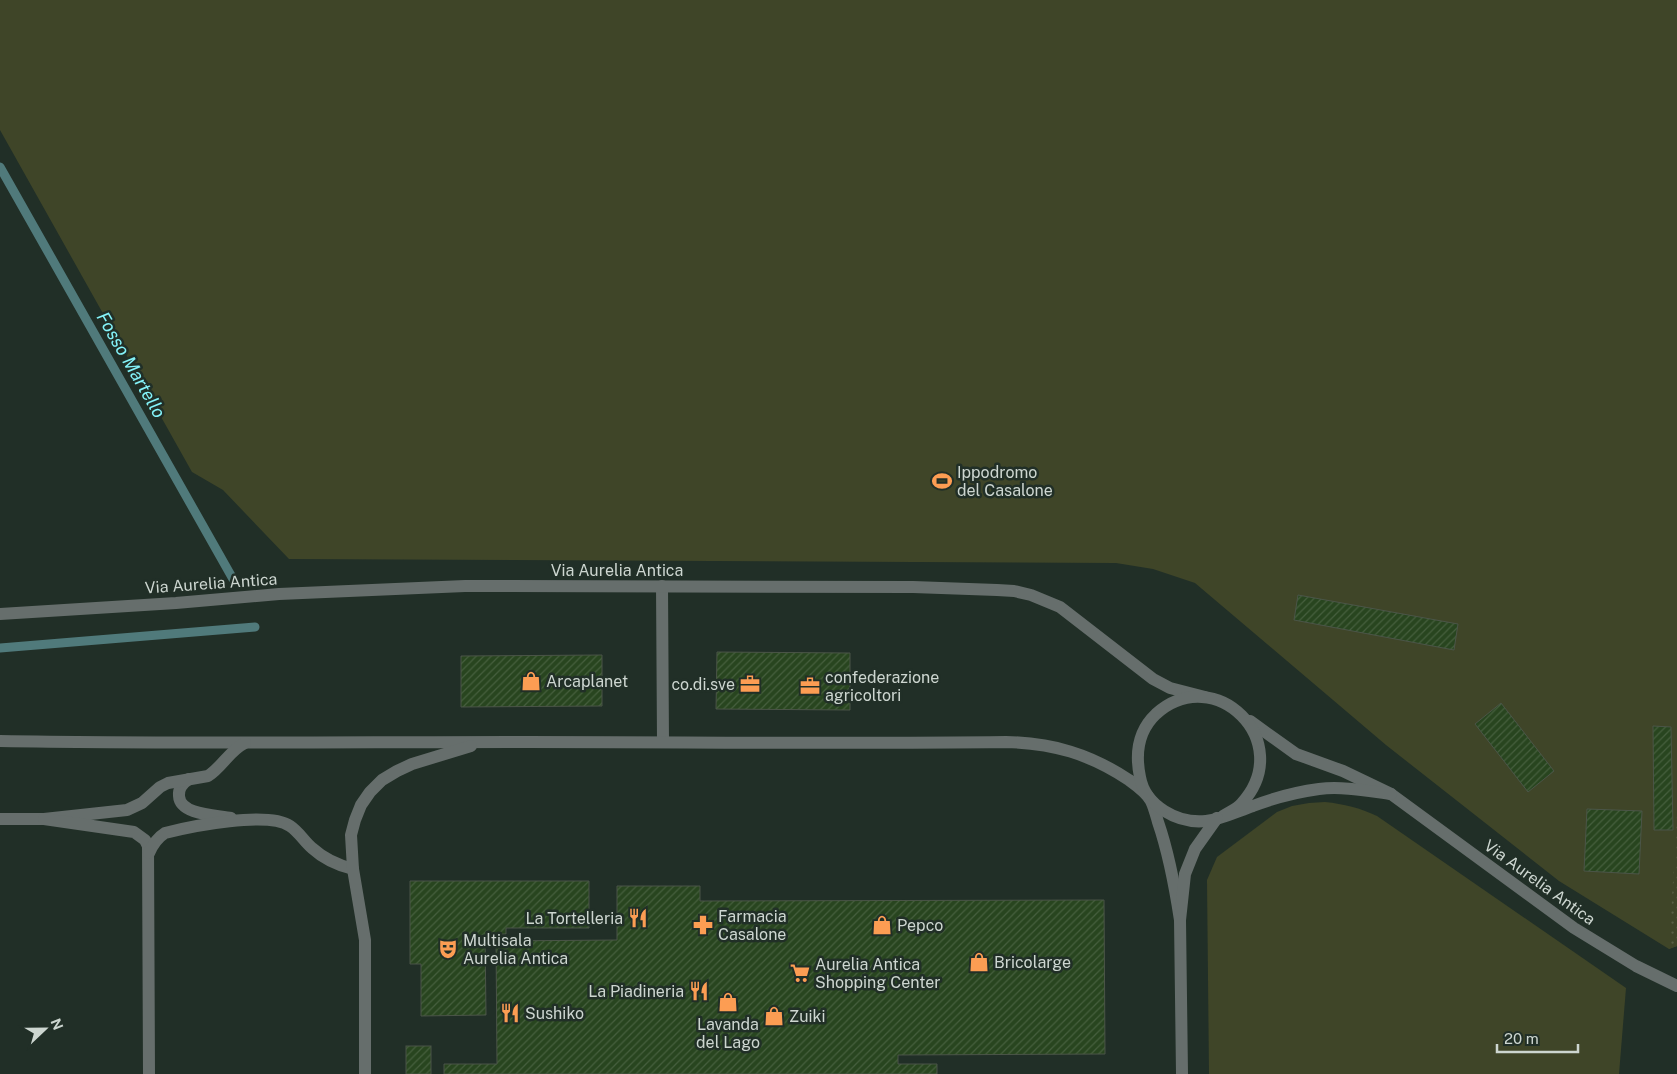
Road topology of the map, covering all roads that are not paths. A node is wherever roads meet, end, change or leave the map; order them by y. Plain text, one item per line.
1 (662, 586) junction
2 (0, 614) edge
3 (1204, 697) junction
4 (1240, 713) junction
5 (485, 742) junction
6 (663, 742) junction
7 (3, 743) edge
8 (246, 743) junction
9 (188, 779) junction
10 (1391, 794) junction
11 (1150, 799) junction
12 (1220, 817) junction
13 (0, 819) edge
14 (44, 819) junction
15 (241, 819) junction
16 (148, 853) junction
17 (353, 869) junction
18 (1180, 920) junction
19 (1677, 986) edge
20 (149, 1074) edge
21 (365, 1074) edge
22 (1182, 1074) edge

1 - 2 street, Via Aurelia Antica
1 - 3 street, Via Aurelia Antica
1 - 6 street
3 - 4 street, Via Aurelia Antica
3 - 11 street, Via Aurelia Antica
4 - 10 street, Via Aurelia Antica
4 - 12 street, Via Aurelia Antica
5 - 6 street, Via Aurelia Antica
5 - 8 street, Via Aurelia Antica
5 - 17 street
6 - 11 street, Via Aurelia Antica
7 - 8 street, Via Aurelia Antica
8 - 9 street
9 - 14 street
9 - 15 street
10 - 12 street, Via Aurelia Antica
10 - 19 street, Via Aurelia Antica
11 - 12 street, Via Aurelia Antica
11 - 18 street
12 - 18 street
13 - 14 street
14 - 16 street
15 - 16 street
15 - 17 street
16 - 20 street
17 - 21 street
18 - 22 street

